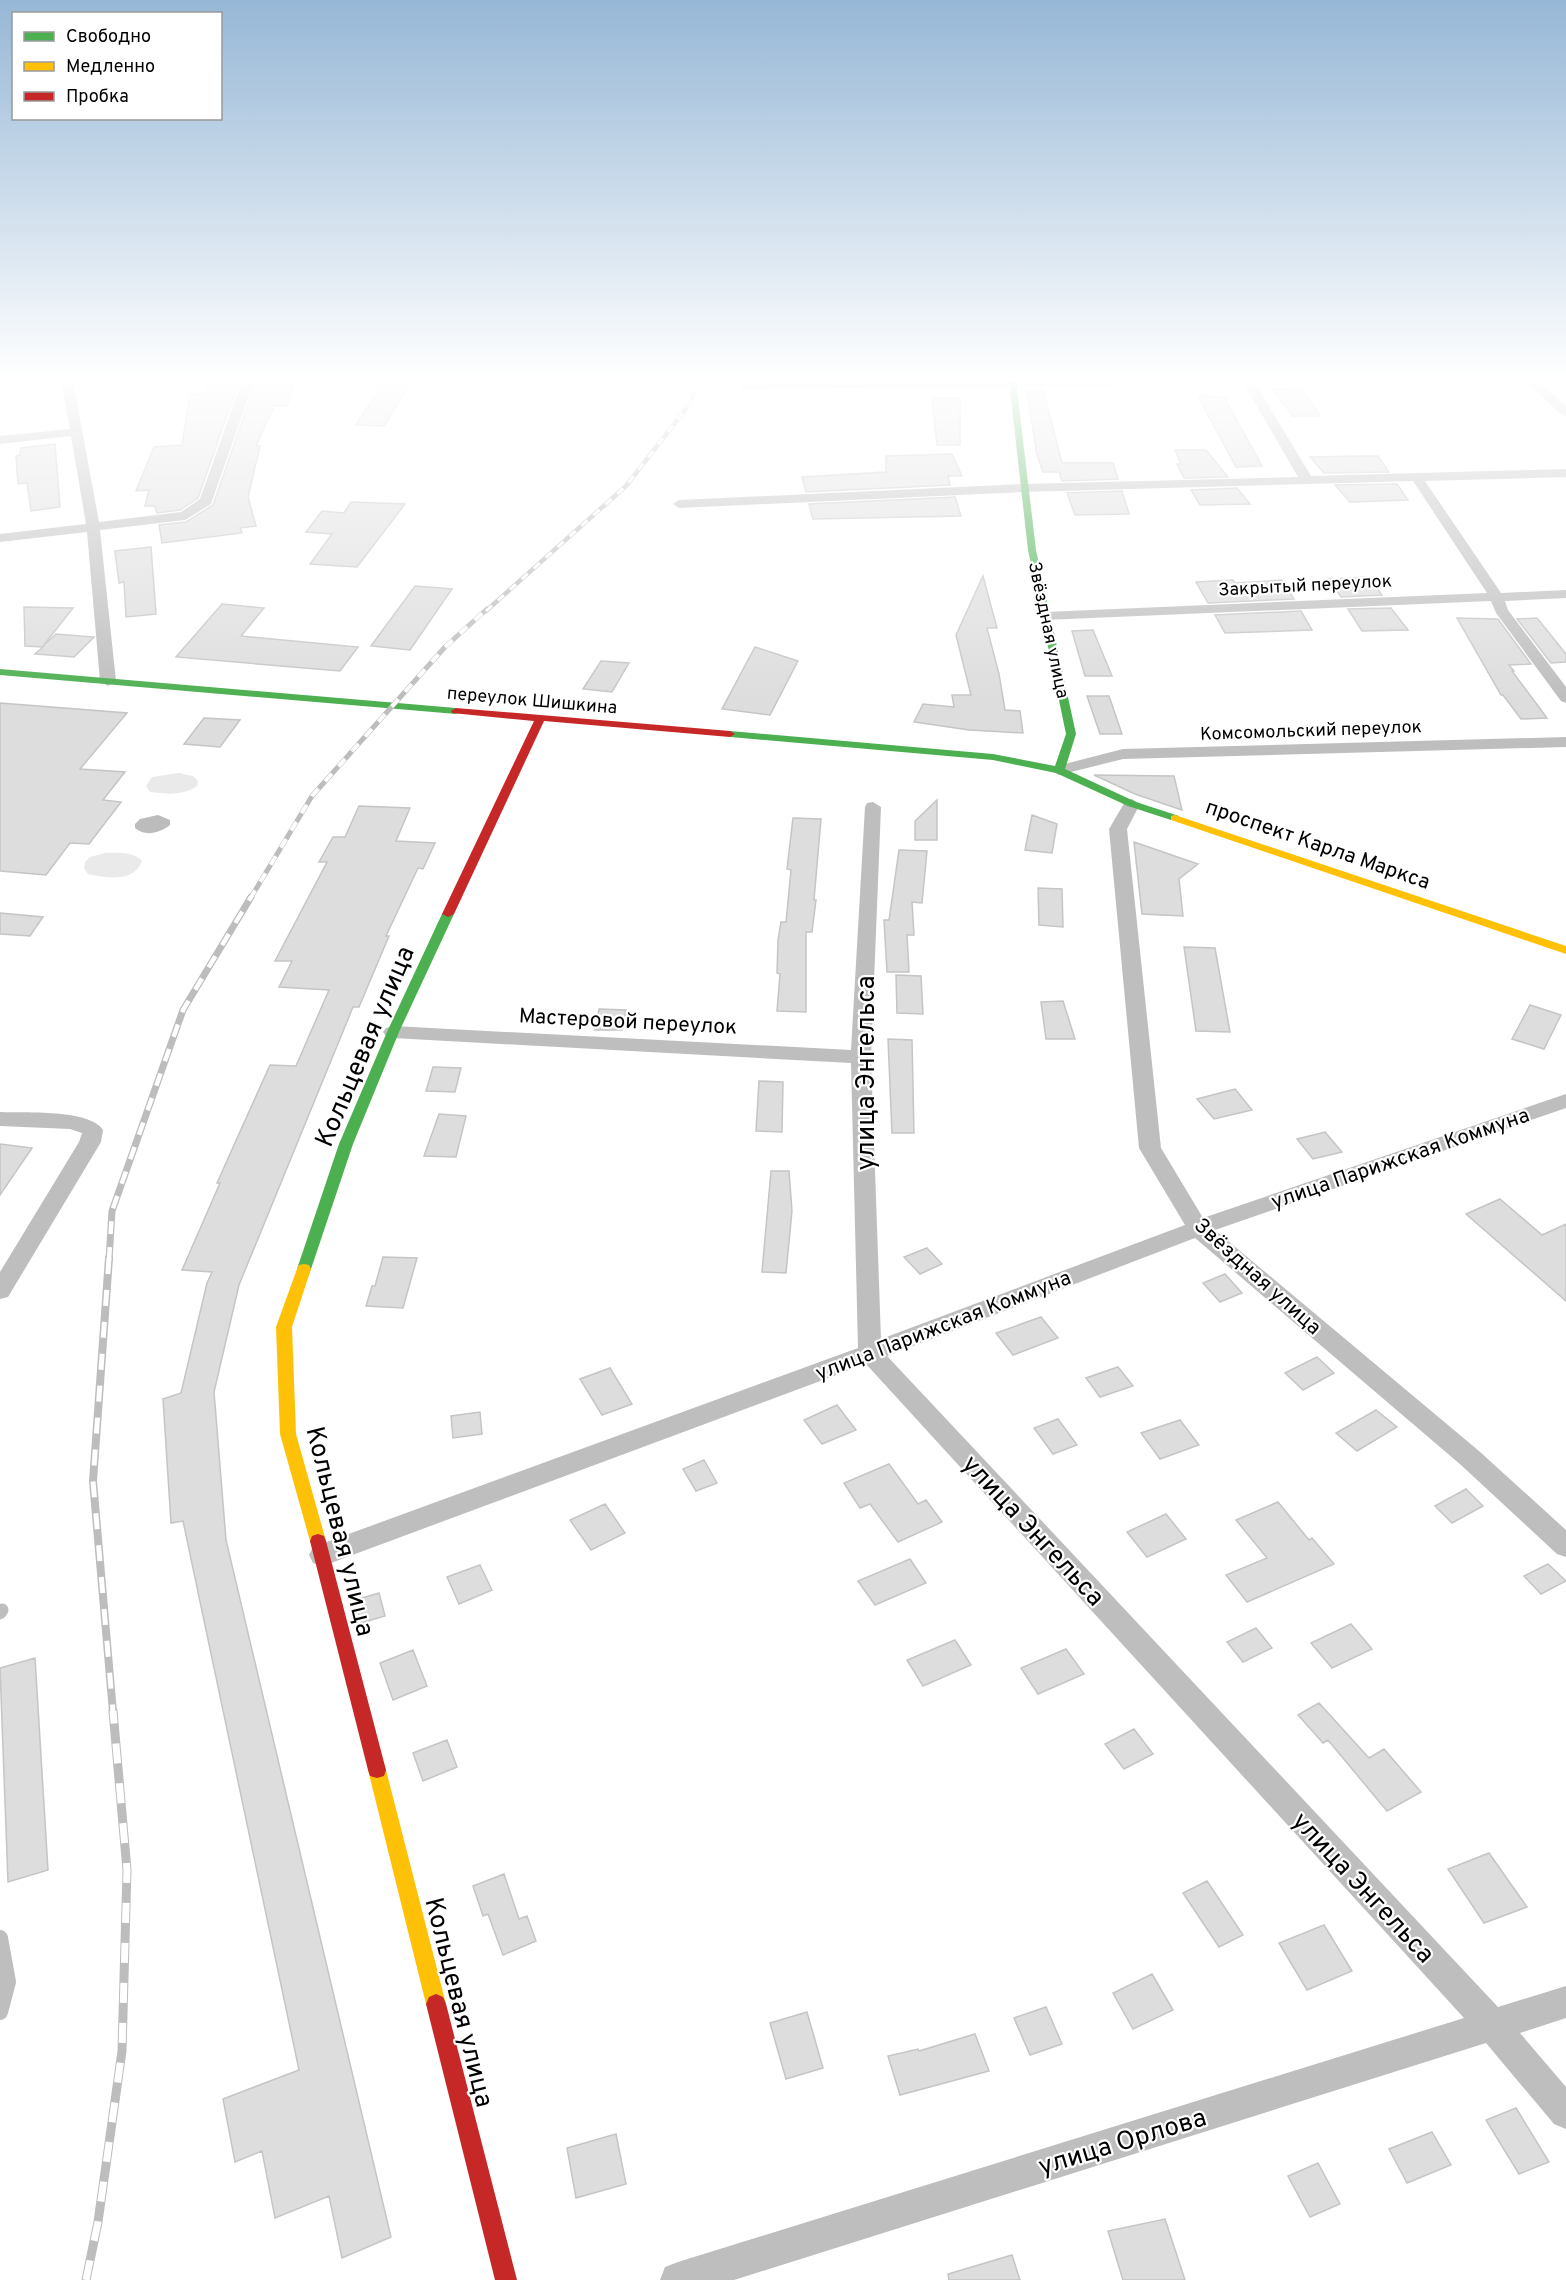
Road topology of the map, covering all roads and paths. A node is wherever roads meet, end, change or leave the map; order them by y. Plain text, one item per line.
1 (85, 487) edge
2 (211, 487) edge
3 (1041, 487) edge
4 (1423, 487) edge
5 (1024, 488) junction
6 (679, 504) dead end
7 (93, 527) junction
8 (0, 538) edge
9 (1566, 594) edge
10 (1496, 596) junction
11 (1045, 616) junction
12 (0, 672) edge
13 (108, 681) junction
14 (1566, 698) edge
15 (540, 719) junction
16 (1566, 742) edge
17 (1059, 770) junction
18 (1132, 804) junction
19 (873, 807) dead end
20 (1566, 950) edge
21 (393, 1032) junction
22 (861, 1058) junction
23 (1566, 1101) edge
24 (0, 1119) edge
25 (1198, 1228) junction
26 (0, 1291) edge
27 (870, 1353) junction
28 (1566, 1546) edge
29 (322, 1556) junction
30 (0, 1938) edge
31 (1566, 2002) edge
32 (0, 2012) edge
33 (1492, 2025) junction
34 (1566, 2112) edge
35 (506, 2280) edge
36 (678, 2280) edge

1 - 7 street
2 - 7 street
3 - 5 street
4 - 10 street
5 - 6 street
5 - 11 main road, Звёздная улица
7 - 8 street
7 - 13 street
9 - 10 street, Закрытый переулок
10 - 11 street, Закрытый переулок
10 - 14 street
11 - 17 main road, Звёздная улица
12 - 13 main road, переулок Шишкина
13 - 15 main road, переулок Шишкина
15 - 17 main road, переулок Шишкина
15 - 21 main road, Кольцевая улица
16 - 17 street, Комсомольский переулок
17 - 18 main road, проспект Карла Маркса
18 - 20 main road, проспект Карла Маркса
18 - 25 street, Звёздная улица
19 - 22 street, улица Энгельса
21 - 22 street, Мастеровой переулок
21 - 29 main road, Кольцевая улица
22 - 27 street, улица Энгельса
23 - 25 street, улица Парижская Коммуна
24 - 26 street
25 - 27 street, улица Парижская Коммуна
25 - 28 street, Звёздная улица
27 - 29 street, улица Парижская Коммуна
27 - 33 street, улица Энгельса
29 - 35 main road, Кольцевая улица
30 - 32 lane
31 - 33 street, улица Орлова
33 - 34 street, улица Энгельса
33 - 36 street, улица Орлова

